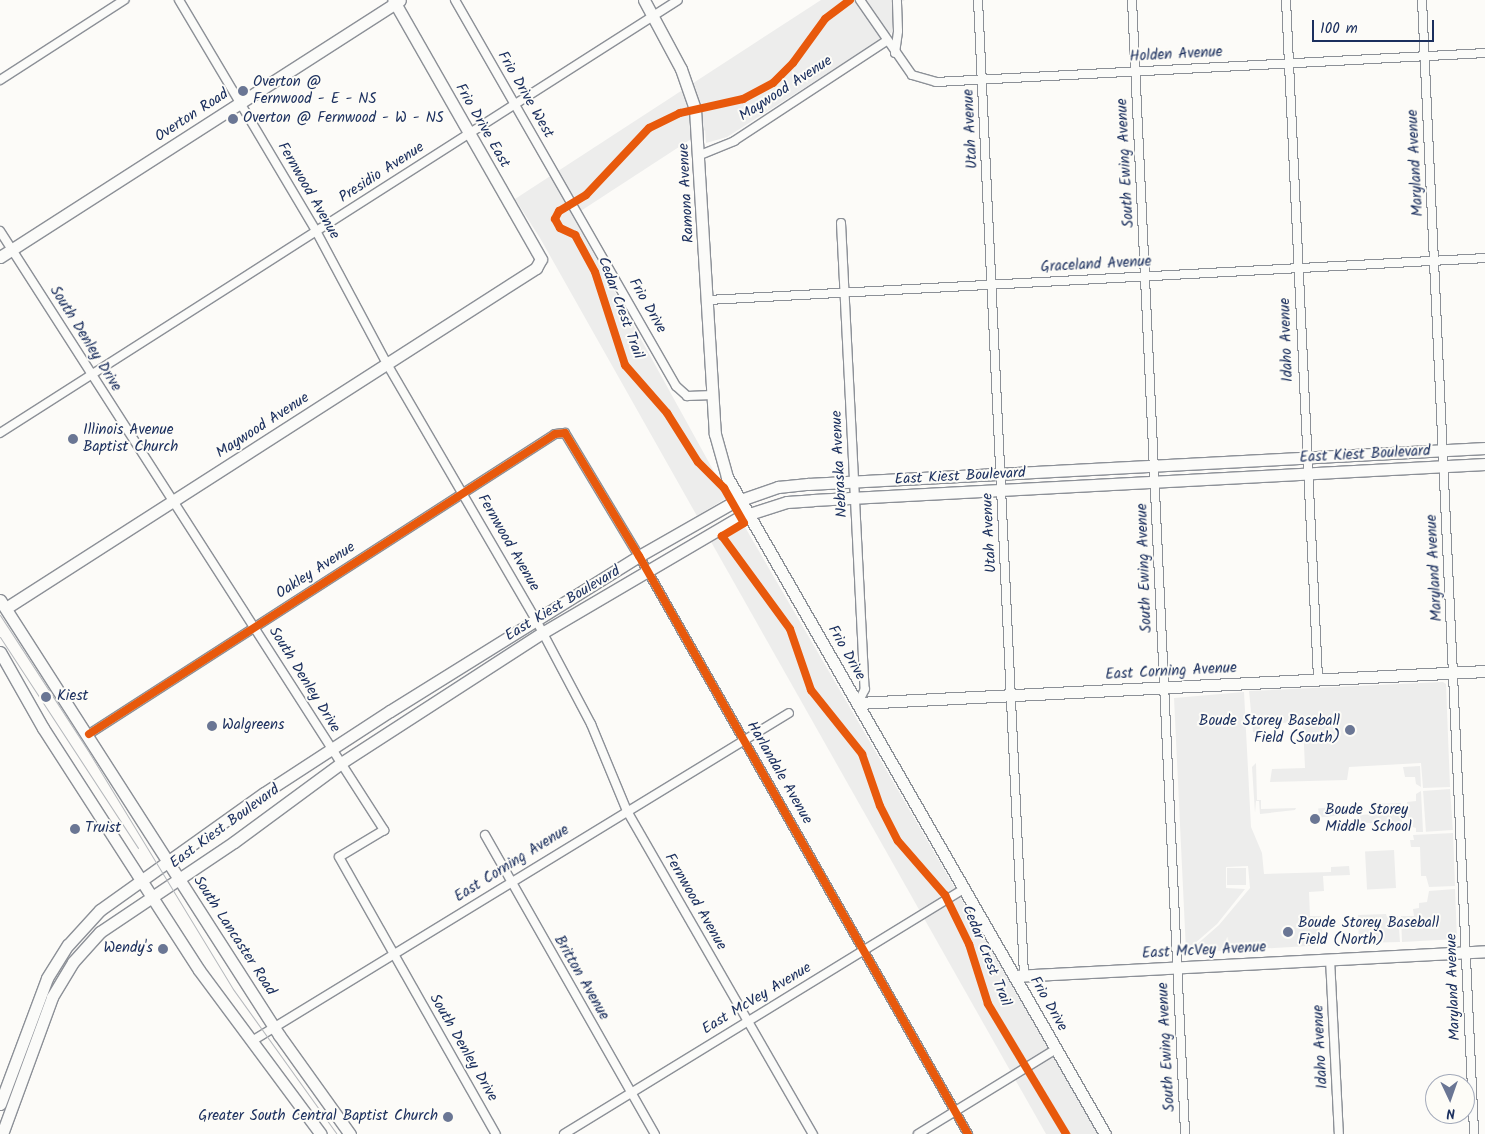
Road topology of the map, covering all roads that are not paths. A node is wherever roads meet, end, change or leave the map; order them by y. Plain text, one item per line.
1 (124, 0) edge
2 (179, 0) edge
3 (455, 0) edge
4 (644, 0) edge
5 (678, 0) edge
6 (860, 0) edge
7 (897, 0) edge
8 (978, 0) edge
9 (1132, 0) edge
10 (1286, 0) edge
11 (1422, 0) edge
12 (396, 1) edge
13 (653, 16) junction
14 (886, 41) junction
15 (895, 53) junction
16 (1485, 53) edge
17 (1425, 56) junction
18 (1289, 62) junction
19 (1135, 70) junction
20 (982, 79) junction
21 (0, 80) edge
22 (241, 102) junction
23 (514, 105) junction
24 (470, 133) junction
25 (700, 155) junction
26 (571, 204) joint
27 (841, 223) dead end
28 (0, 231) edge
29 (316, 231) junction
30 (12, 250) junction
31 (0, 257) edge
32 (1485, 258) edge
33 (1435, 261) junction
34 (536, 268) joint
35 (1299, 269) junction
36 (1145, 276) junction
37 (993, 285) junction
38 (845, 293) junction
39 (708, 300) junction
40 (387, 364) junction
41 (91, 375) junction
42 (713, 396) junction
43 (0, 433) edge
44 (559, 433) joint
45 (1485, 448) edge
46 (1444, 450) junction
47 (1306, 457) junction
48 (1485, 464) edge
49 (1154, 465) junction
50 (1444, 466) junction
51 (1000, 474) junction
52 (1307, 474) junction
53 (855, 481) junction
54 (1155, 482) junction
55 (1001, 490) junction
56 (462, 493) junction
57 (855, 498) junction
58 (740, 499) junction
59 (174, 501) junction
60 (749, 513) junction
61 (639, 556) junction
62 (647, 570) junction
63 (3, 604) edge
64 (536, 620) junction
65 (254, 627) junction
66 (542, 633) junction
67 (0, 652) edge
68 (1485, 670) edge
69 (1454, 672) junction
70 (1318, 679) junction
71 (1164, 687) junction
72 (1012, 696) junction
73 (858, 703) junction
74 (789, 713) dead end
75 (89, 734) junction
76 (743, 740) junction
77 (332, 749) junction
78 (341, 763) junction
79 (627, 811) junction
80 (485, 835) dead end
81 (167, 860) junction
82 (140, 879) junction
83 (178, 879) junction
84 (510, 881) junction
85 (964, 889) junction
86 (151, 896) junction
87 (866, 950) junction
88 (1485, 951) edge
89 (1466, 952) junction
90 (394, 954) junction
91 (1330, 959) junction
92 (1178, 968) junction
93 (1019, 976) junction
94 (749, 1022) junction
95 (274, 1027) junction
96 (252, 1041) junction
97 (1056, 1049) junction
98 (631, 1093) junction
99 (0, 1104) edge
100 (955, 1111) junction
101 (2, 1134) edge
102 (321, 1134) edge
103 (350, 1134) edge
104 (496, 1134) edge
105 (564, 1134) edge
106 (655, 1134) edge
107 (813, 1134) edge
108 (918, 1134) edge
109 (968, 1134) edge
110 (1105, 1134) edge
111 (1185, 1134) edge
112 (1339, 1134) edge
113 (1474, 1134) edge

1 - 21 street
2 - 22 street, Fernwood Avenue
3 - 23 street, Frio Drive West
4 - 13 main road, Ramona Avenue
5 - 13 street, Presidio Avenue
6 - 14 street, Holden Avenue
7 - 15 street
8 - 20 street, Utah Avenue
9 - 19 street, South Ewing Avenue
10 - 18 street, Idaho Avenue
11 - 17 street, Maryland Avenue
12 - 22 main road, Overton Road
12 - 24 main road, Frio Drive East
13 - 23 street, Presidio Avenue
13 - 25 main road, Ramona Avenue
14 - 15 street, Holden Avenue
14 - 25 street, Maywood Avenue
15 - 20 street, Holden Avenue
16 - 17 street, Holden Avenue
17 - 18 street, Holden Avenue
17 - 33 street, Maryland Avenue
18 - 19 street, Holden Avenue
18 - 35 street, Idaho Avenue
19 - 20 street, Holden Avenue
19 - 36 street, South Ewing Avenue
20 - 37 street, Utah Avenue
22 - 29 street, Fernwood Avenue
22 - 30 main road, Overton Road
23 - 24 street, Presidio Avenue
23 - 26 street, Frio Drive West
24 - 29 street, Presidio Avenue
24 - 34 main road, Frio Drive East
25 - 39 main road, Ramona Avenue
26 - 42 street, Frio Drive
27 - 38 street, Nebraska Avenue
28 - 30 street, South Denley Drive
29 - 40 street, Fernwood Avenue
29 - 41 street, Presidio Avenue
30 - 31 main road, Overton Road
30 - 41 street, South Denley Drive
32 - 33 street, Graceland Avenue
33 - 35 street, Graceland Avenue
33 - 46 street, Maryland Avenue
34 - 40 main road, Maywood Avenue
35 - 36 street, Graceland Avenue
35 - 47 street, Idaho Avenue
36 - 37 street, Graceland Avenue
36 - 49 street, South Ewing Avenue
37 - 38 street, Graceland Avenue
37 - 51 street, Utah Avenue
38 - 39 street, Graceland Avenue
38 - 53 street, Nebraska Avenue
39 - 42 main road, Ramona Avenue
40 - 56 street, Fernwood Avenue
40 - 59 main road, Maywood Avenue
41 - 43 street, Presidio Avenue
41 - 59 street, South Denley Drive
42 - 58 main road, Frio Drive
44 - 56 street, Oakley Avenue
44 - 61 street, Harlandale Avenue
45 - 46 main road, East Kiest Boulevard
46 - 47 main road, East Kiest Boulevard
46 - 50 street, Maryland Avenue
47 - 49 main road, East Kiest Boulevard
47 - 52 street, Idaho Avenue
48 - 50 main road, East Kiest Boulevard
49 - 51 main road, East Kiest Boulevard
49 - 54 street, South Ewing Avenue
50 - 52 main road, East Kiest Boulevard
50 - 69 street, Maryland Avenue
51 - 53 main road, East Kiest Boulevard
51 - 55 street, Utah Avenue
52 - 54 main road, East Kiest Boulevard
52 - 70 street, Idaho Avenue
53 - 57 street, Nebraska Avenue
53 - 58 main road, East Kiest Boulevard
54 - 55 main road, East Kiest Boulevard
54 - 71 street, South Ewing Avenue
55 - 57 main road, East Kiest Boulevard
55 - 72 street, Utah Avenue
56 - 64 street, Fernwood Avenue
56 - 65 street, Oakley Avenue
57 - 60 main road, East Kiest Boulevard
57 - 73 street, Nebraska Avenue
58 - 60 main road, Frio Drive
58 - 61 main road, East Kiest Boulevard
59 - 63 main road, Maywood Avenue
59 - 65 street, South Denley Drive
60 - 62 main road, East Kiest Boulevard
60 - 73 main road, Frio Drive
61 - 62 street, Harlandale Avenue
61 - 64 main road, East Kiest Boulevard
62 - 66 main road, East Kiest Boulevard
62 - 76 street, Harlandale Avenue
63 - 75 main road, South Lancaster Road
64 - 66 street, Fernwood Avenue
64 - 77 main road, East Kiest Boulevard
65 - 75 street, Oakley Avenue
65 - 77 street, South Denley Drive
66 - 78 main road, East Kiest Boulevard
66 - 79 street, Fernwood Avenue
67 - 82 main road
68 - 69 main road, East Corning Avenue
69 - 70 main road, East Corning Avenue
69 - 89 street, Maryland Avenue
70 - 71 main road, East Corning Avenue
71 - 72 main road, East Corning Avenue
71 - 92 street, South Ewing Avenue
72 - 73 main road, East Corning Avenue
72 - 93 street, Utah Avenue
73 - 85 main road, Frio Drive
74 - 76 street, East Corning Avenue
75 - 81 main road, South Lancaster Road
76 - 79 street, East Corning Avenue
76 - 87 street, Harlandale Avenue
77 - 78 street, South Denley Drive
77 - 81 main road, East Kiest Boulevard
78 - 83 main road, East Kiest Boulevard
78 - 90 street, South Denley Drive
79 - 84 street, East Corning Avenue
79 - 94 street, Fernwood Avenue
80 - 84 street, Britton Avenue
81 - 82 main road, East Kiest Boulevard
81 - 83 main road, South Lancaster Road
82 - 86 main road
82 - 99 main road, East Kiest Boulevard
83 - 86 main road, East Kiest Boulevard
83 - 95 main road, South Lancaster Road
84 - 90 street, East Corning Avenue
84 - 98 street, Britton Avenue
85 - 87 street, East McVey Avenue
85 - 93 main road, Frio Drive
86 - 96 main road
86 - 101 main road, East Kiest Boulevard
87 - 94 street, East McVey Avenue
87 - 100 street, Harlandale Avenue
88 - 89 main road, East McVey Avenue
89 - 91 main road, East McVey Avenue
89 - 113 street, Maryland Avenue
90 - 95 street, East Corning Avenue
90 - 104 street, South Denley Drive
91 - 92 main road, East McVey Avenue
91 - 112 street, Idaho Avenue
92 - 93 main road, East McVey Avenue
92 - 111 street, South Ewing Avenue
93 - 97 main road, Frio Drive
94 - 98 street, East McVey Avenue
94 - 107 street, Fernwood Avenue
95 - 96 street, East Corning Avenue
95 - 103 main road, South Lancaster Road
96 - 102 main road
97 - 100 street
97 - 110 main road, Frio Drive
98 - 105 street, East McVey Avenue
98 - 106 street, Britton Avenue
100 - 108 street
100 - 109 street, Harlandale Avenue

